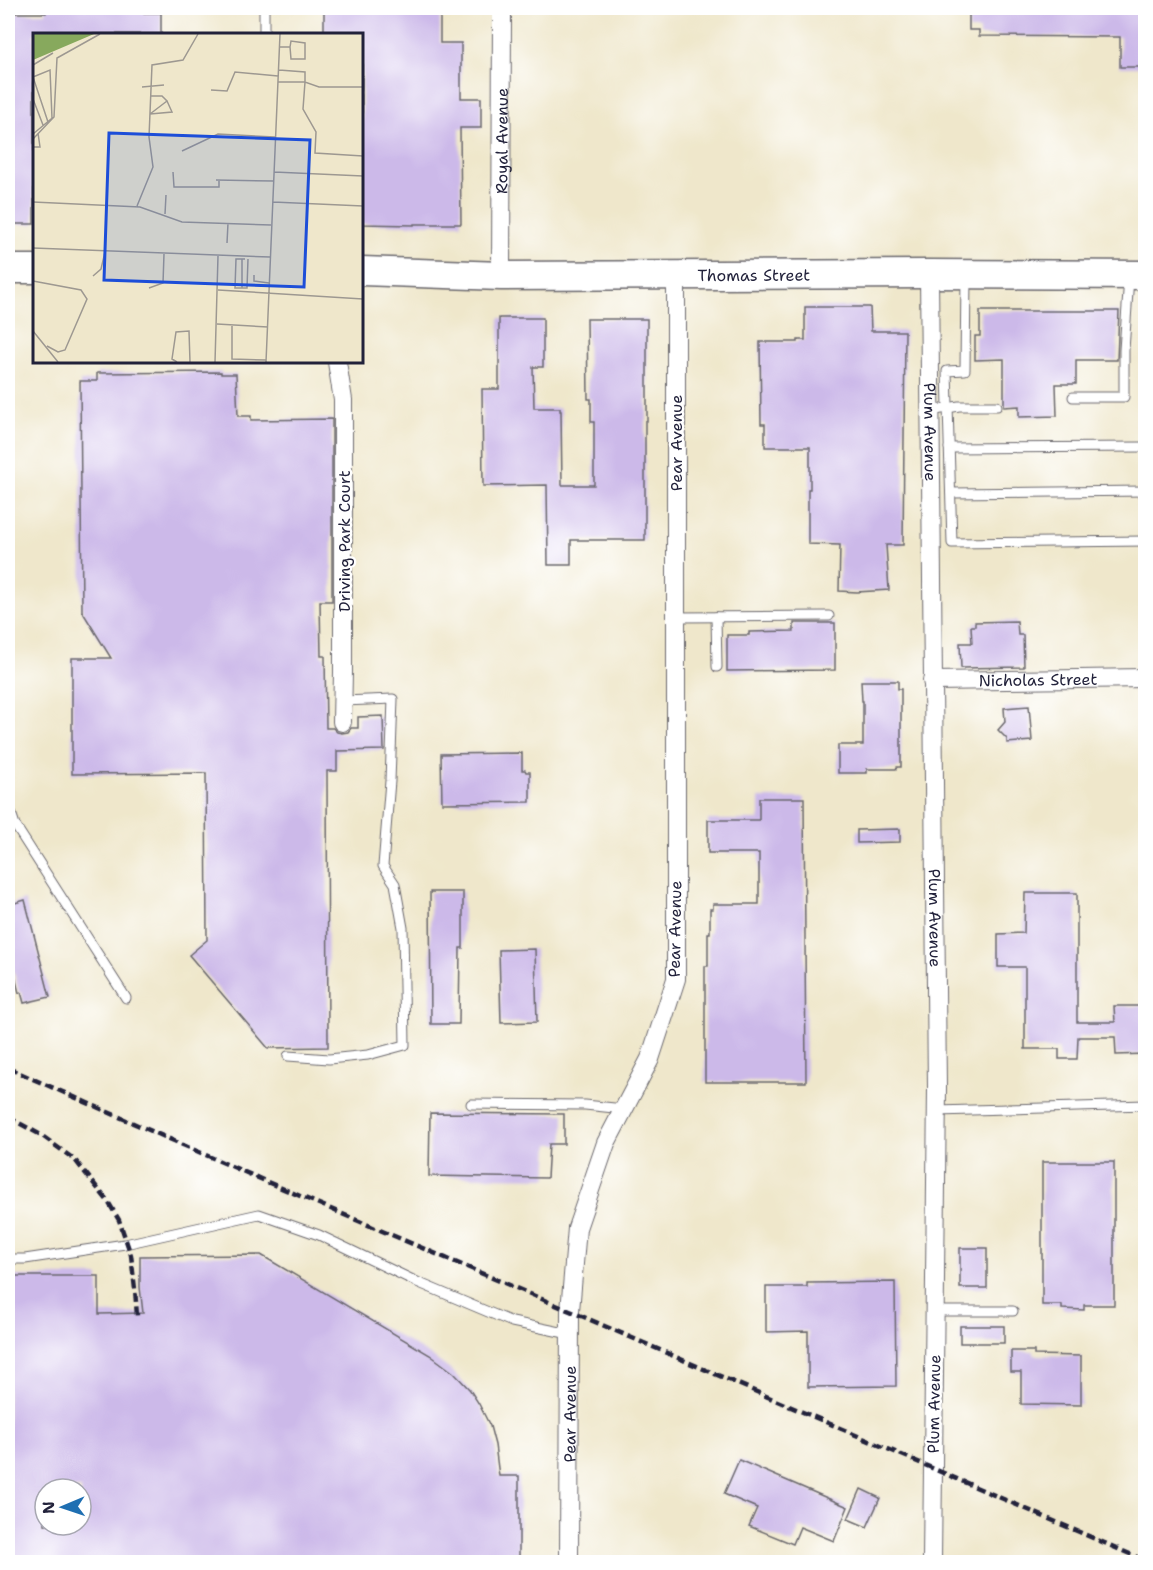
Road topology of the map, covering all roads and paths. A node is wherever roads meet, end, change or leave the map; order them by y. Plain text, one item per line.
1 (264, 8) edge
2 (502, 8) edge
3 (264, 33) edge
4 (8, 268) edge
5 (33, 269) edge
6 (363, 271) edge
7 (929, 274) junction
8 (966, 274) junction
9 (676, 275) junction
10 (1137, 275) edge
11 (501, 276) junction
12 (337, 363) edge
13 (1072, 397) dead end
14 (997, 406) dead end
15 (949, 409) junction
16 (930, 411) junction
17 (1146, 447) edge
18 (949, 448) junction
19 (1146, 491) edge
20 (951, 493) junction
21 (1146, 541) edge
22 (829, 616) dead end
23 (677, 617) junction
24 (717, 617) junction
25 (717, 667) dead end
26 (1146, 678) edge
27 (932, 681) junction
28 (343, 701) junction
29 (342, 722) dead end
30 (8, 803) edge
31 (126, 999) dead end
32 (288, 1056) dead end
33 (471, 1104) dead end
34 (1146, 1105) edge
35 (624, 1109) junction
36 (937, 1111) junction
37 (8, 1259) edge
38 (935, 1311) junction
39 (1013, 1311) dead end
40 (570, 1334) junction
41 (569, 1563) edge
42 (932, 1563) edge

1 - 3 lane
2 - 11 street, Royal Avenue
4 - 5 main road
6 - 11 main road, Thomas Street
7 - 8 main road, Thomas Street
7 - 9 main road, Thomas Street
7 - 16 street, Plum Avenue
8 - 10 main road, Thomas Street
8 - 15 lane
9 - 11 main road, Thomas Street
9 - 23 street, Pear Avenue
10 - 13 lane
12 - 28 street, Driving Park Court
14 - 15 lane
15 - 16 lane
15 - 18 lane
16 - 27 street, Plum Avenue
17 - 18 lane
18 - 20 lane
19 - 20 lane
20 - 21 lane
22 - 24 lane
23 - 24 lane
23 - 35 street, Pear Avenue
24 - 25 lane
26 - 27 street, Nicholas Street
27 - 36 street, Plum Avenue
28 - 29 street, Driving Park Court
28 - 32 lane
30 - 31 lane
33 - 35 lane
34 - 36 lane
35 - 40 street, Pear Avenue
36 - 38 street, Plum Avenue
37 - 40 lane
38 - 39 lane
38 - 42 street, Plum Avenue
40 - 41 street, Pear Avenue

